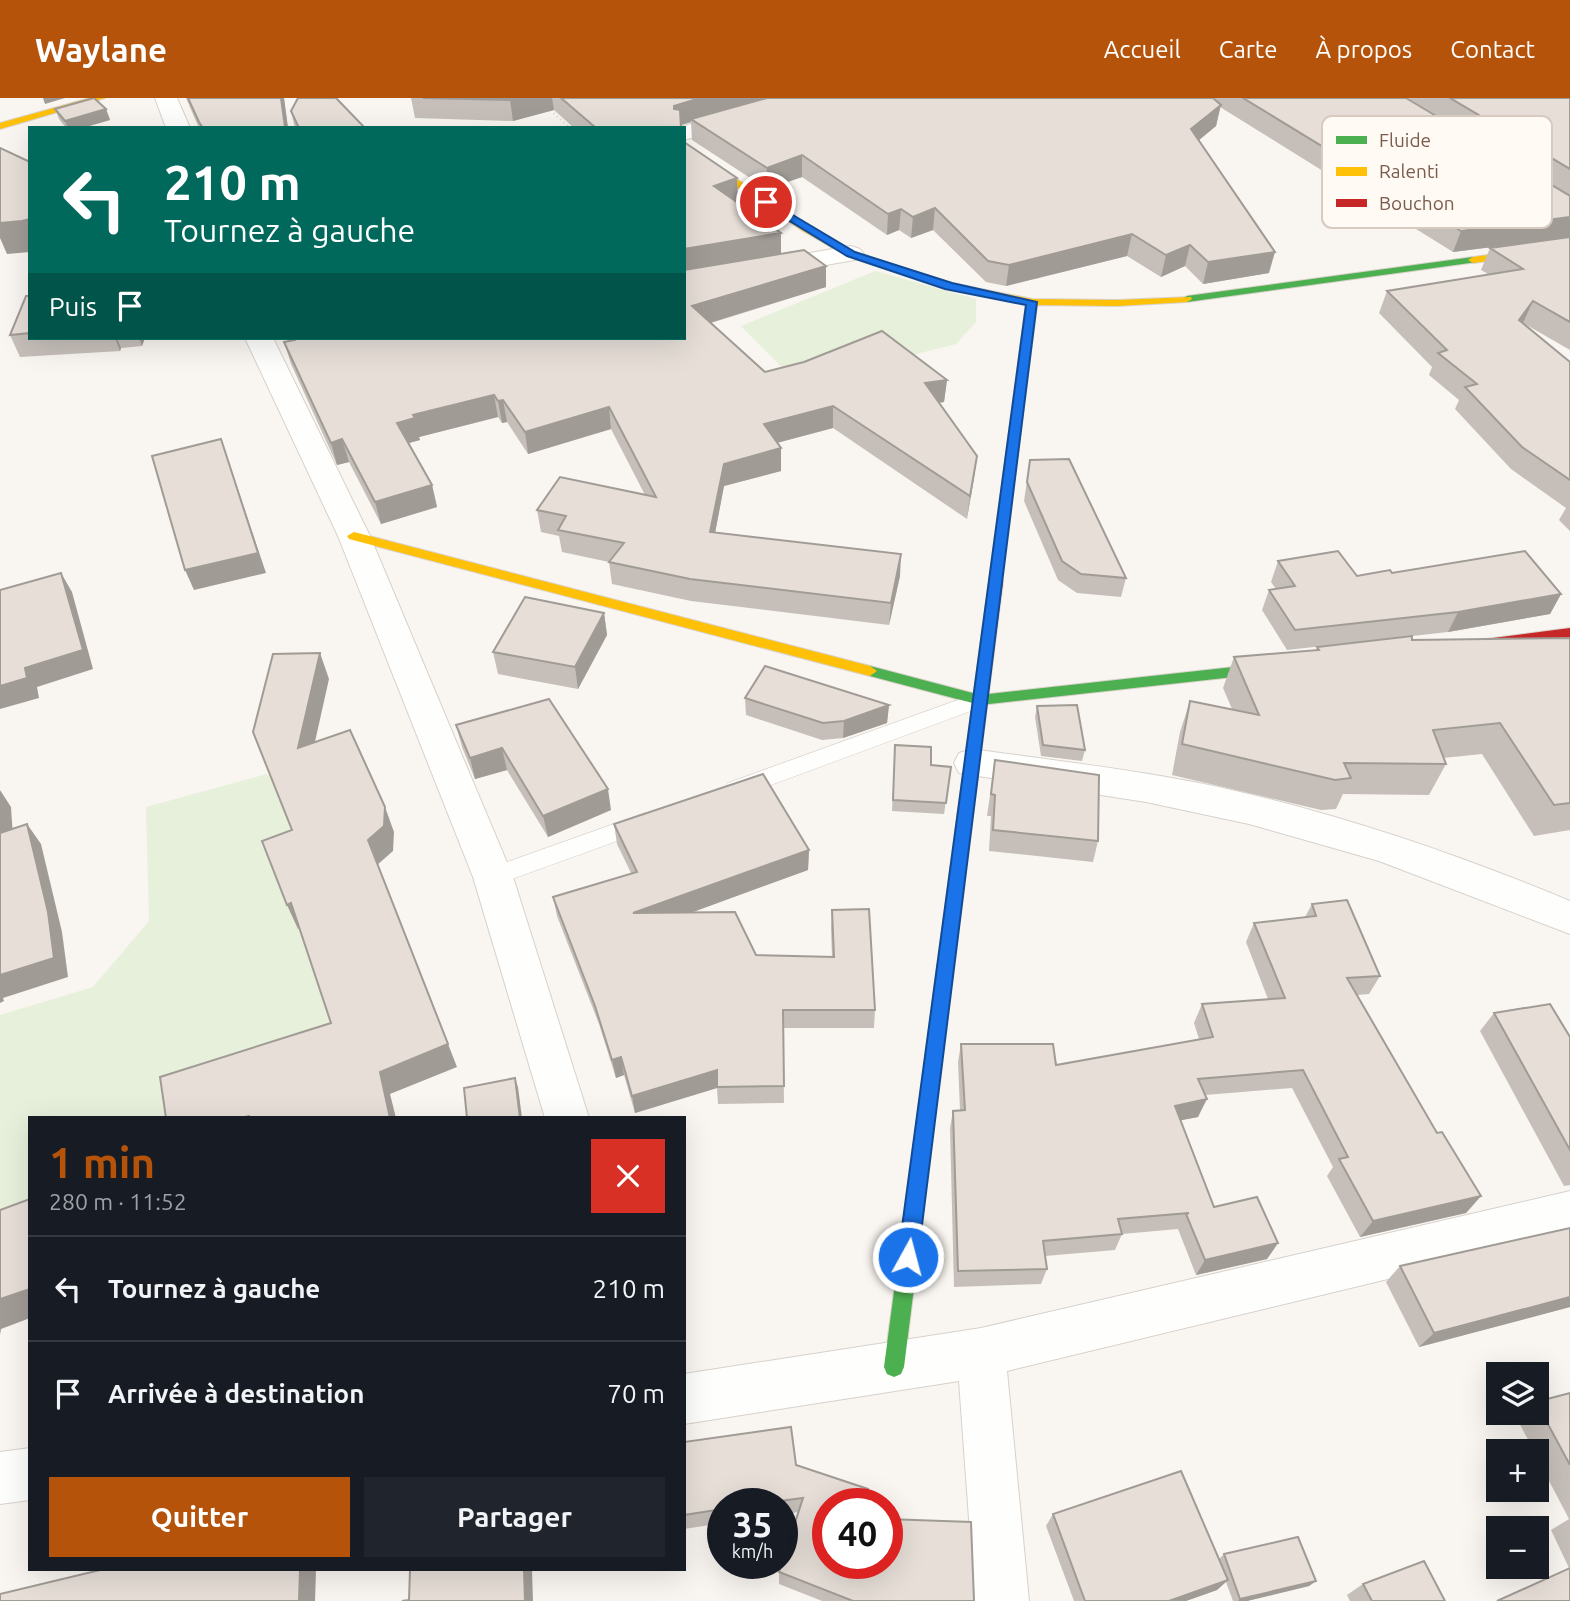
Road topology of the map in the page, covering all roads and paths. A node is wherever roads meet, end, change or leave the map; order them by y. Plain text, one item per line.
1 (100, 98) edge
2 (166, 98) edge
3 (805, 98) edge
4 (545, 105) dead end
5 (0, 126) edge
6 (177, 126) edge
7 (568, 126) edge
8 (686, 131) edge
9 (686, 149) edge
10 (1570, 247) edge
11 (851, 254) junction
12 (686, 282) edge
13 (1031, 302) junction
14 (271, 345) edge
15 (354, 536) junction
16 (1570, 633) edge
17 (1457, 648) edge
18 (1293, 666) edge
19 (980, 700) junction
20 (972, 764) junction
21 (711, 798) edge
22 (660, 817) edge
23 (493, 877) junction
24 (1570, 918) edge
25 (566, 1116) edge
26 (1570, 1213) edge
27 (981, 1353) junction
28 (894, 1367) junction
29 (686, 1399) edge
30 (28, 1474) edge
31 (0, 1478) edge
32 (1002, 1601) edge

1 - 5 street
2 - 6 street
3 - 8 street
4 - 7 path
9 - 11 street
10 - 13 street
11 - 12 street
11 - 13 street
13 - 19 street
14 - 15 street
15 - 19 street
15 - 23 street
16 - 17 street
18 - 19 street
19 - 20 street
19 - 21 lane
20 - 24 street
20 - 28 street
22 - 23 lane
23 - 25 street
26 - 27 street
27 - 28 street
27 - 32 street
28 - 29 street
30 - 31 street

